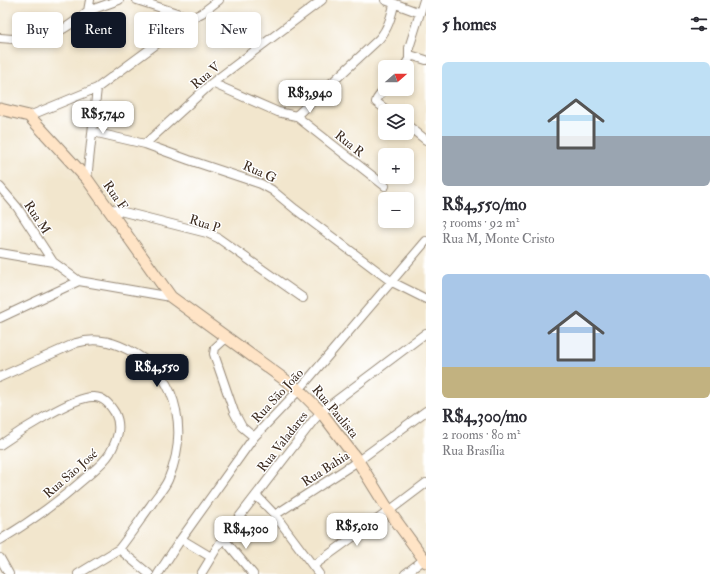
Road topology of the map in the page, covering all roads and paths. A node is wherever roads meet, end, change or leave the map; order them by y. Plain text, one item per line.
1 (90, 0) edge
2 (119, 0) edge
3 (137, 0) edge
4 (219, 0) edge
5 (322, 0) edge
6 (385, 0) edge
7 (424, 0) edge
8 (394, 5) junction
9 (88, 11) junction
10 (174, 12) edge
11 (420, 14) junction
12 (198, 15) edge
13 (0, 38) edge
14 (151, 48) edge
15 (410, 55) junction
16 (409, 60) edge
17 (426, 60) edge
18 (212, 83) junction
19 (97, 88) junction
20 (379, 96) edge
21 (379, 104) edge
22 (0, 109) edge
23 (29, 116) junction
24 (296, 116) junction
25 (414, 131) edge
26 (93, 132) junction
27 (426, 140) edge
28 (146, 144) junction
29 (87, 179) junction
30 (385, 186) dead end
31 (0, 187) edge
32 (108, 208) junction
33 (426, 241) edge
34 (0, 253) edge
35 (9, 256) junction
36 (0, 260) edge
37 (53, 262) junction
38 (79, 281) junction
39 (392, 282) junction
40 (171, 297) junction
41 (303, 298) dead end
42 (426, 299) edge
43 (0, 318) edge
44 (426, 333) edge
45 (226, 338) junction
46 (0, 377) edge
47 (300, 390) junction
48 (426, 411) edge
49 (321, 412) junction
50 (254, 437) junction
51 (0, 445) edge
52 (358, 461) junction
53 (426, 483) edge
54 (256, 495) junction
55 (389, 512) junction
56 (275, 515) junction
57 (223, 538) junction
58 (180, 539) junction
59 (0, 540) edge
60 (119, 550) junction
61 (211, 557) junction
62 (0, 558) edge
63 (425, 560) edge
64 (313, 566) junction
65 (8, 574) edge
66 (78, 574) edge
67 (149, 574) edge
68 (158, 574) edge
69 (201, 574) edge
70 (253, 574) edge
71 (319, 574) edge
72 (405, 574) edge

1 - 9 street
2 - 9 street
3 - 10 street
4 - 12 street
5 - 18 street, Rua V
6 - 8 street
7 - 11 street
8 - 11 street
8 - 24 street
9 - 13 street
11 - 15 street
14 - 19 street
15 - 16 street
15 - 17 street
18 - 24 street, Rua R
18 - 28 street, Rua V
19 - 23 street
19 - 26 street
20 - 21 street
22 - 23 street
23 - 29 street, Rua F
24 - 30 street, Rua R
25 - 27 street
26 - 28 street, Rua G
26 - 29 street
28 - 39 street, Rua G
29 - 32 street, Rua F
31 - 37 street, Rua M
32 - 40 street, Rua F
32 - 41 street, Rua P
33 - 39 street, Rua São João
34 - 35 street
35 - 36 street
35 - 37 street
37 - 38 street
38 - 40 street
38 - 43 street
39 - 42 street, Rua G
39 - 47 street, Rua São João
40 - 45 street, Rua Paulista
44 - 49 street, Rua Valadares
45 - 47 street, Rua Paulista
45 - 50 street
46 - 60 street
47 - 49 street, Rua Paulista
47 - 50 street, Rua São João
48 - 52 street, Rua Bahia
49 - 52 street, Rua Paulista
49 - 54 street, Rua Valadares
50 - 58 street, Rua São João
51 - 59 street, Rua São José
52 - 55 street, Rua Paulista
52 - 56 street, Rua Bahia
53 - 55 street
54 - 56 street
54 - 57 street, Rua Valadares
55 - 63 street, Rua Paulista
55 - 64 street
56 - 64 street
57 - 61 street, Rua Valadares
57 - 70 street
58 - 61 street
58 - 68 street, Rua São João
60 - 66 street
60 - 67 street
61 - 69 street, Rua Valadares
62 - 65 street
63 - 72 street
64 - 71 street

